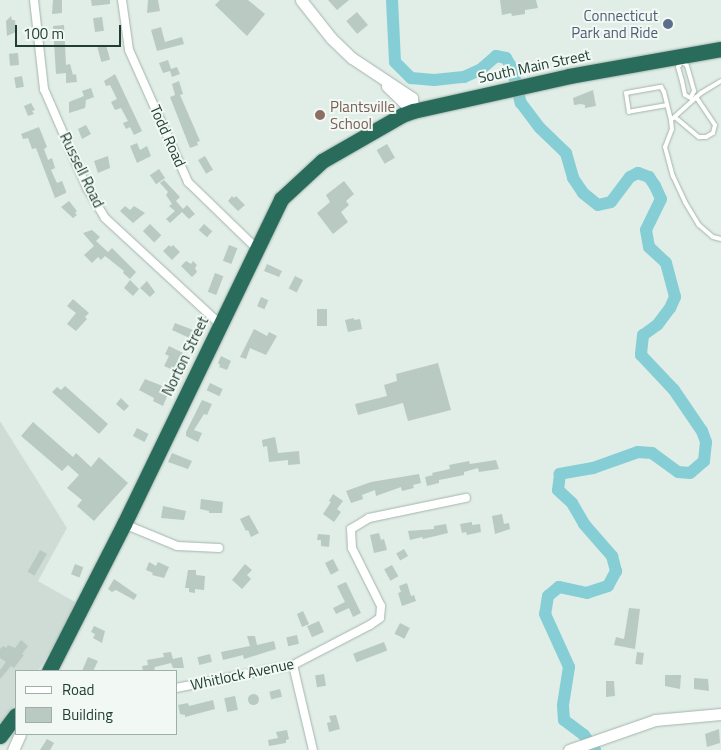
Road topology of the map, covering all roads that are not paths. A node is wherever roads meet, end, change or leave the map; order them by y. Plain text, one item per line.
1 (34, 0) edge
2 (122, 0) edge
3 (301, 0) edge
4 (721, 49) edge
5 (682, 59) junction
6 (721, 81) edge
7 (716, 84) junction
8 (721, 86) edge
9 (693, 98) junction
10 (667, 105) junction
11 (413, 111) junction
12 (676, 118) junction
13 (671, 120) junction
14 (721, 239) edge
15 (256, 248) junction
16 (220, 324) junction
17 (466, 498) dead end
18 (124, 524) junction
19 (219, 548) dead end
20 (293, 665) junction
21 (51, 670) edge
22 (178, 688) edge
23 (721, 714) edge
24 (15, 716) edge
25 (20, 735) edge
26 (0, 736) edge
27 (573, 749) edge
28 (13, 750) edge
29 (313, 750) edge

1 - 16 street, Russell Road
2 - 15 street, Todd Road
3 - 11 main road
4 - 5 highway, South Main Street
5 - 9 lane
5 - 9 lane
5 - 11 highway, South Main Street
6 - 7 lane
7 - 8 lane
7 - 9 lane
9 - 12 lane
9 - 12 lane
10 - 10 lane
10 - 13 lane
11 - 15 highway, Norton Street
12 - 13 lane
13 - 14 lane
15 - 16 highway, Norton Street
16 - 18 highway, Norton Street
17 - 20 street, Whitlock Avenue
18 - 19 street
18 - 21 highway, Norton Street
20 - 22 street, Whitlock Avenue
20 - 29 street
23 - 27 main road
24 - 26 highway
25 - 28 main road

